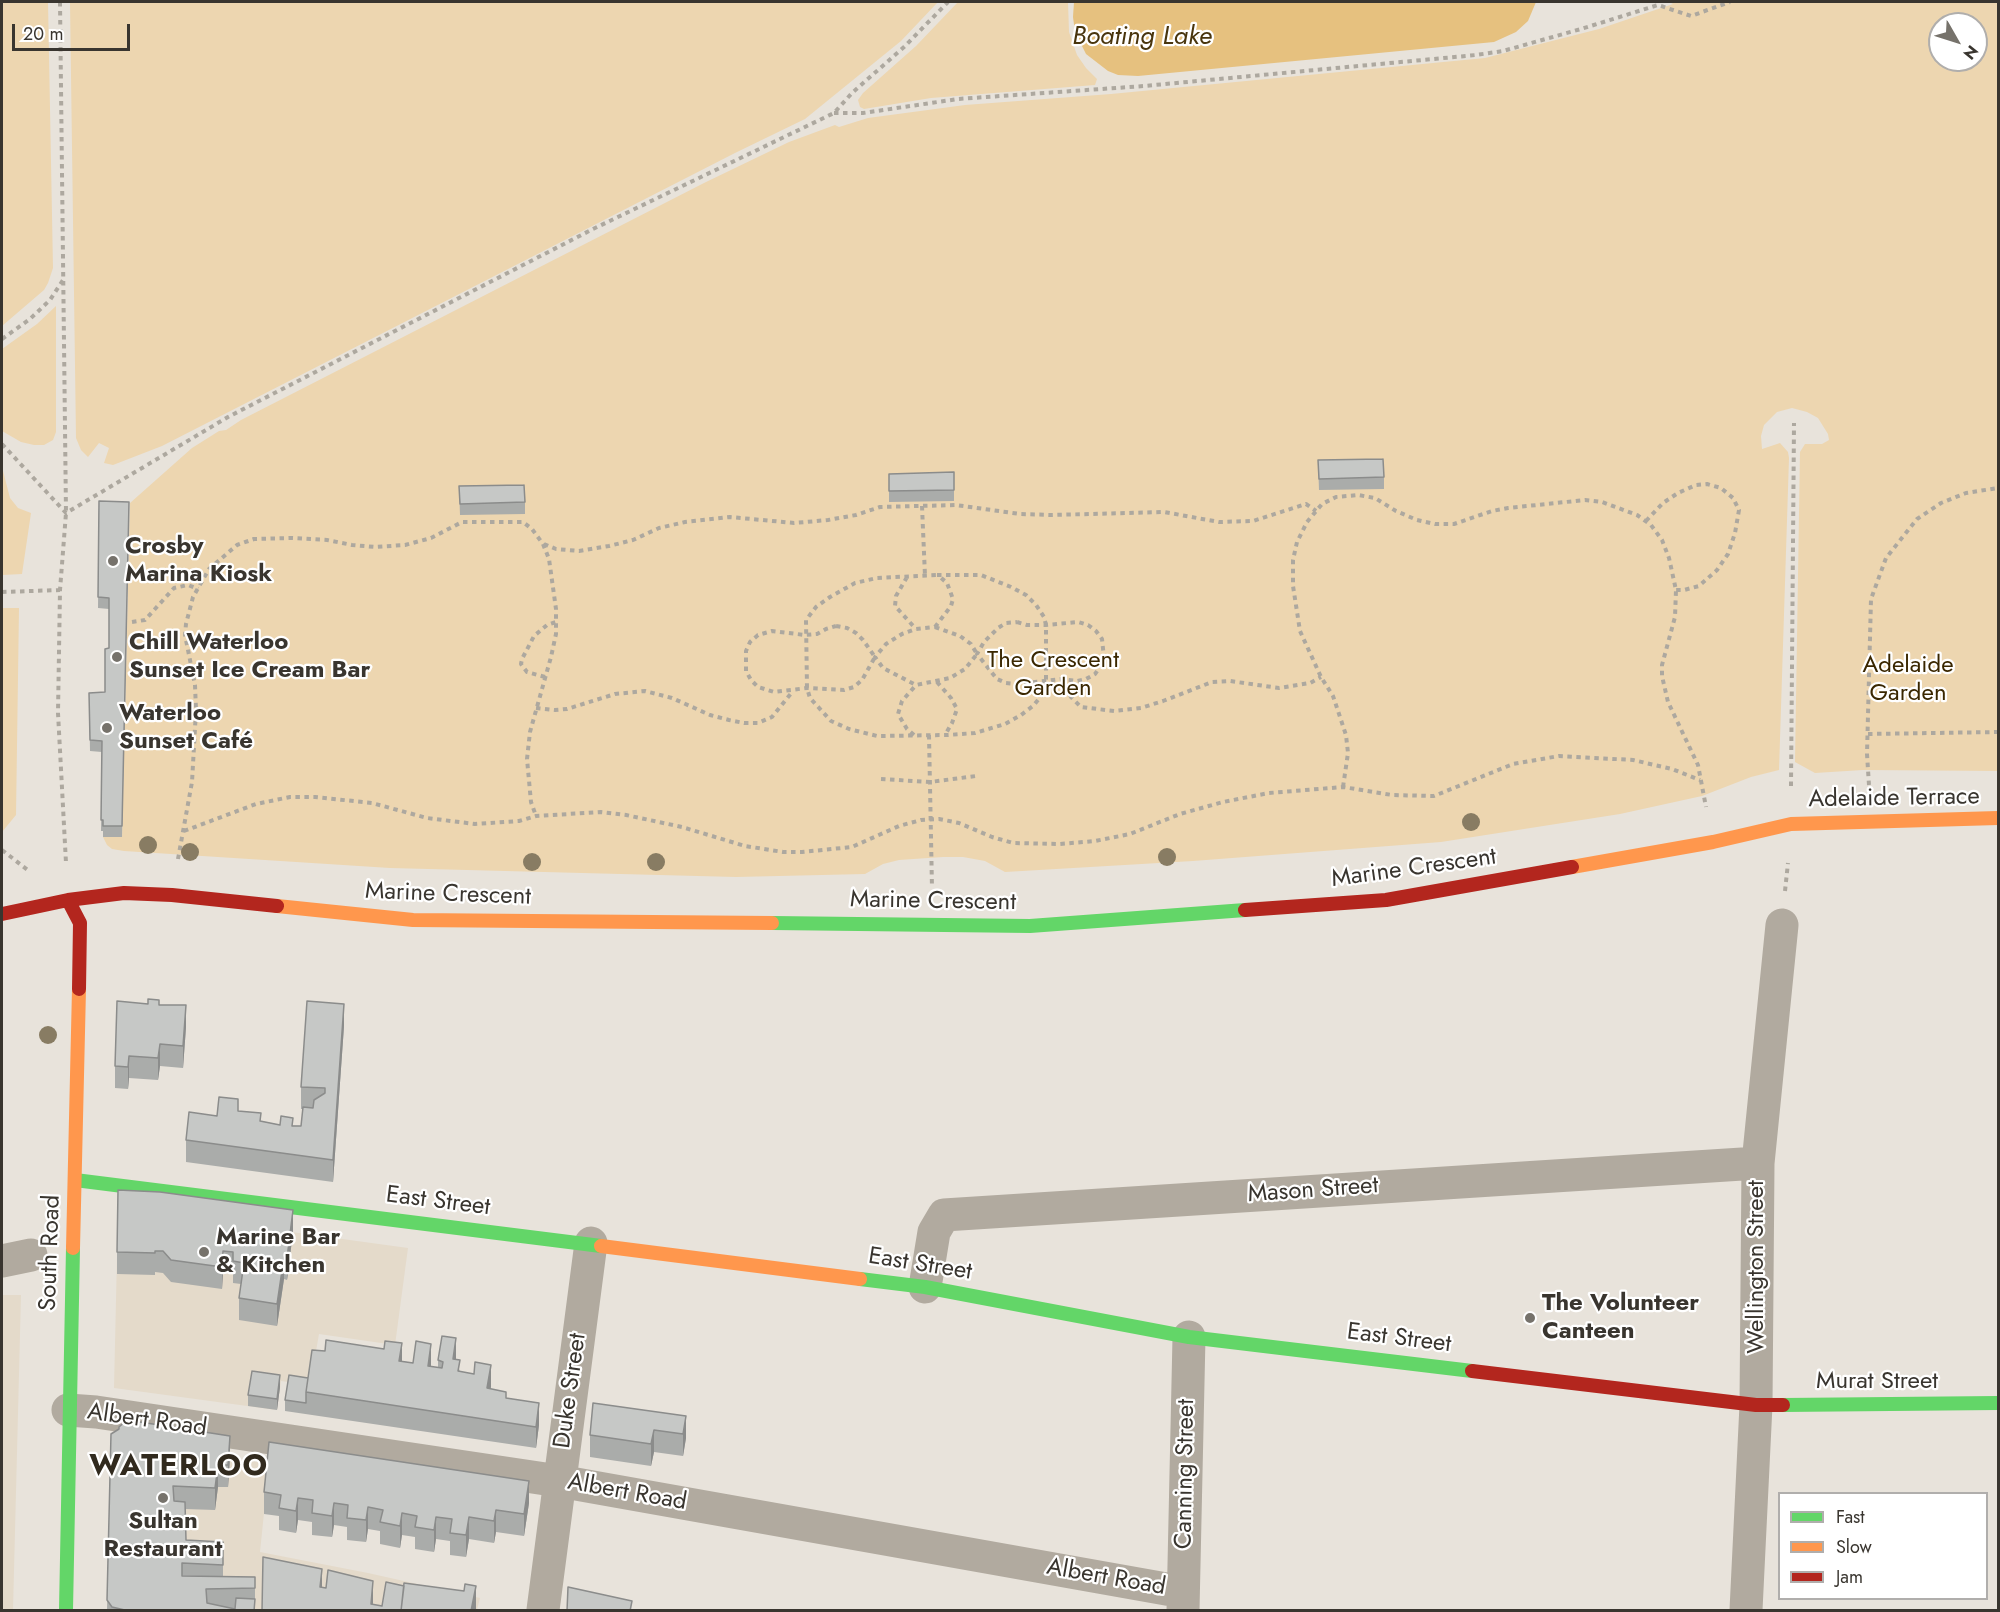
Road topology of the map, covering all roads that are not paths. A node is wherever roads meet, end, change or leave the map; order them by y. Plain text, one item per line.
1 (1998, 818) edge
2 (1791, 824) joint
3 (68, 900) junction
4 (2, 914) edge
5 (1782, 925) road end
6 (1758, 1163) junction
7 (75, 1180) junction
8 (591, 1244) junction
9 (925, 1287) junction
10 (1189, 1337) junction
11 (1998, 1403) edge
12 (1756, 1405) junction
13 (68, 1410) junction
14 (559, 1481) junction
15 (1183, 1601) edge
16 (66, 1611) edge
17 (543, 1611) edge
18 (1746, 1611) edge

1 - 2 street, Adelaide Terrace
2 - 3 street, Marine Crescent
3 - 4 street, Marine Crescent
3 - 7 street, South Road
5 - 6 street, Wellington Street
6 - 9 street, Mason Street
6 - 12 street, Wellington Street
7 - 8 street, East Street
7 - 13 street, South Road
8 - 9 street, East Street
8 - 14 street, Duke Street
9 - 10 street, East Street
10 - 12 street, East Street
10 - 15 street, Canning Street
11 - 12 street, Murat Street
12 - 18 street, Wellington Street
13 - 14 street, Albert Road
13 - 16 street, South Road
14 - 15 street, Albert Road
14 - 17 street, Duke Street

